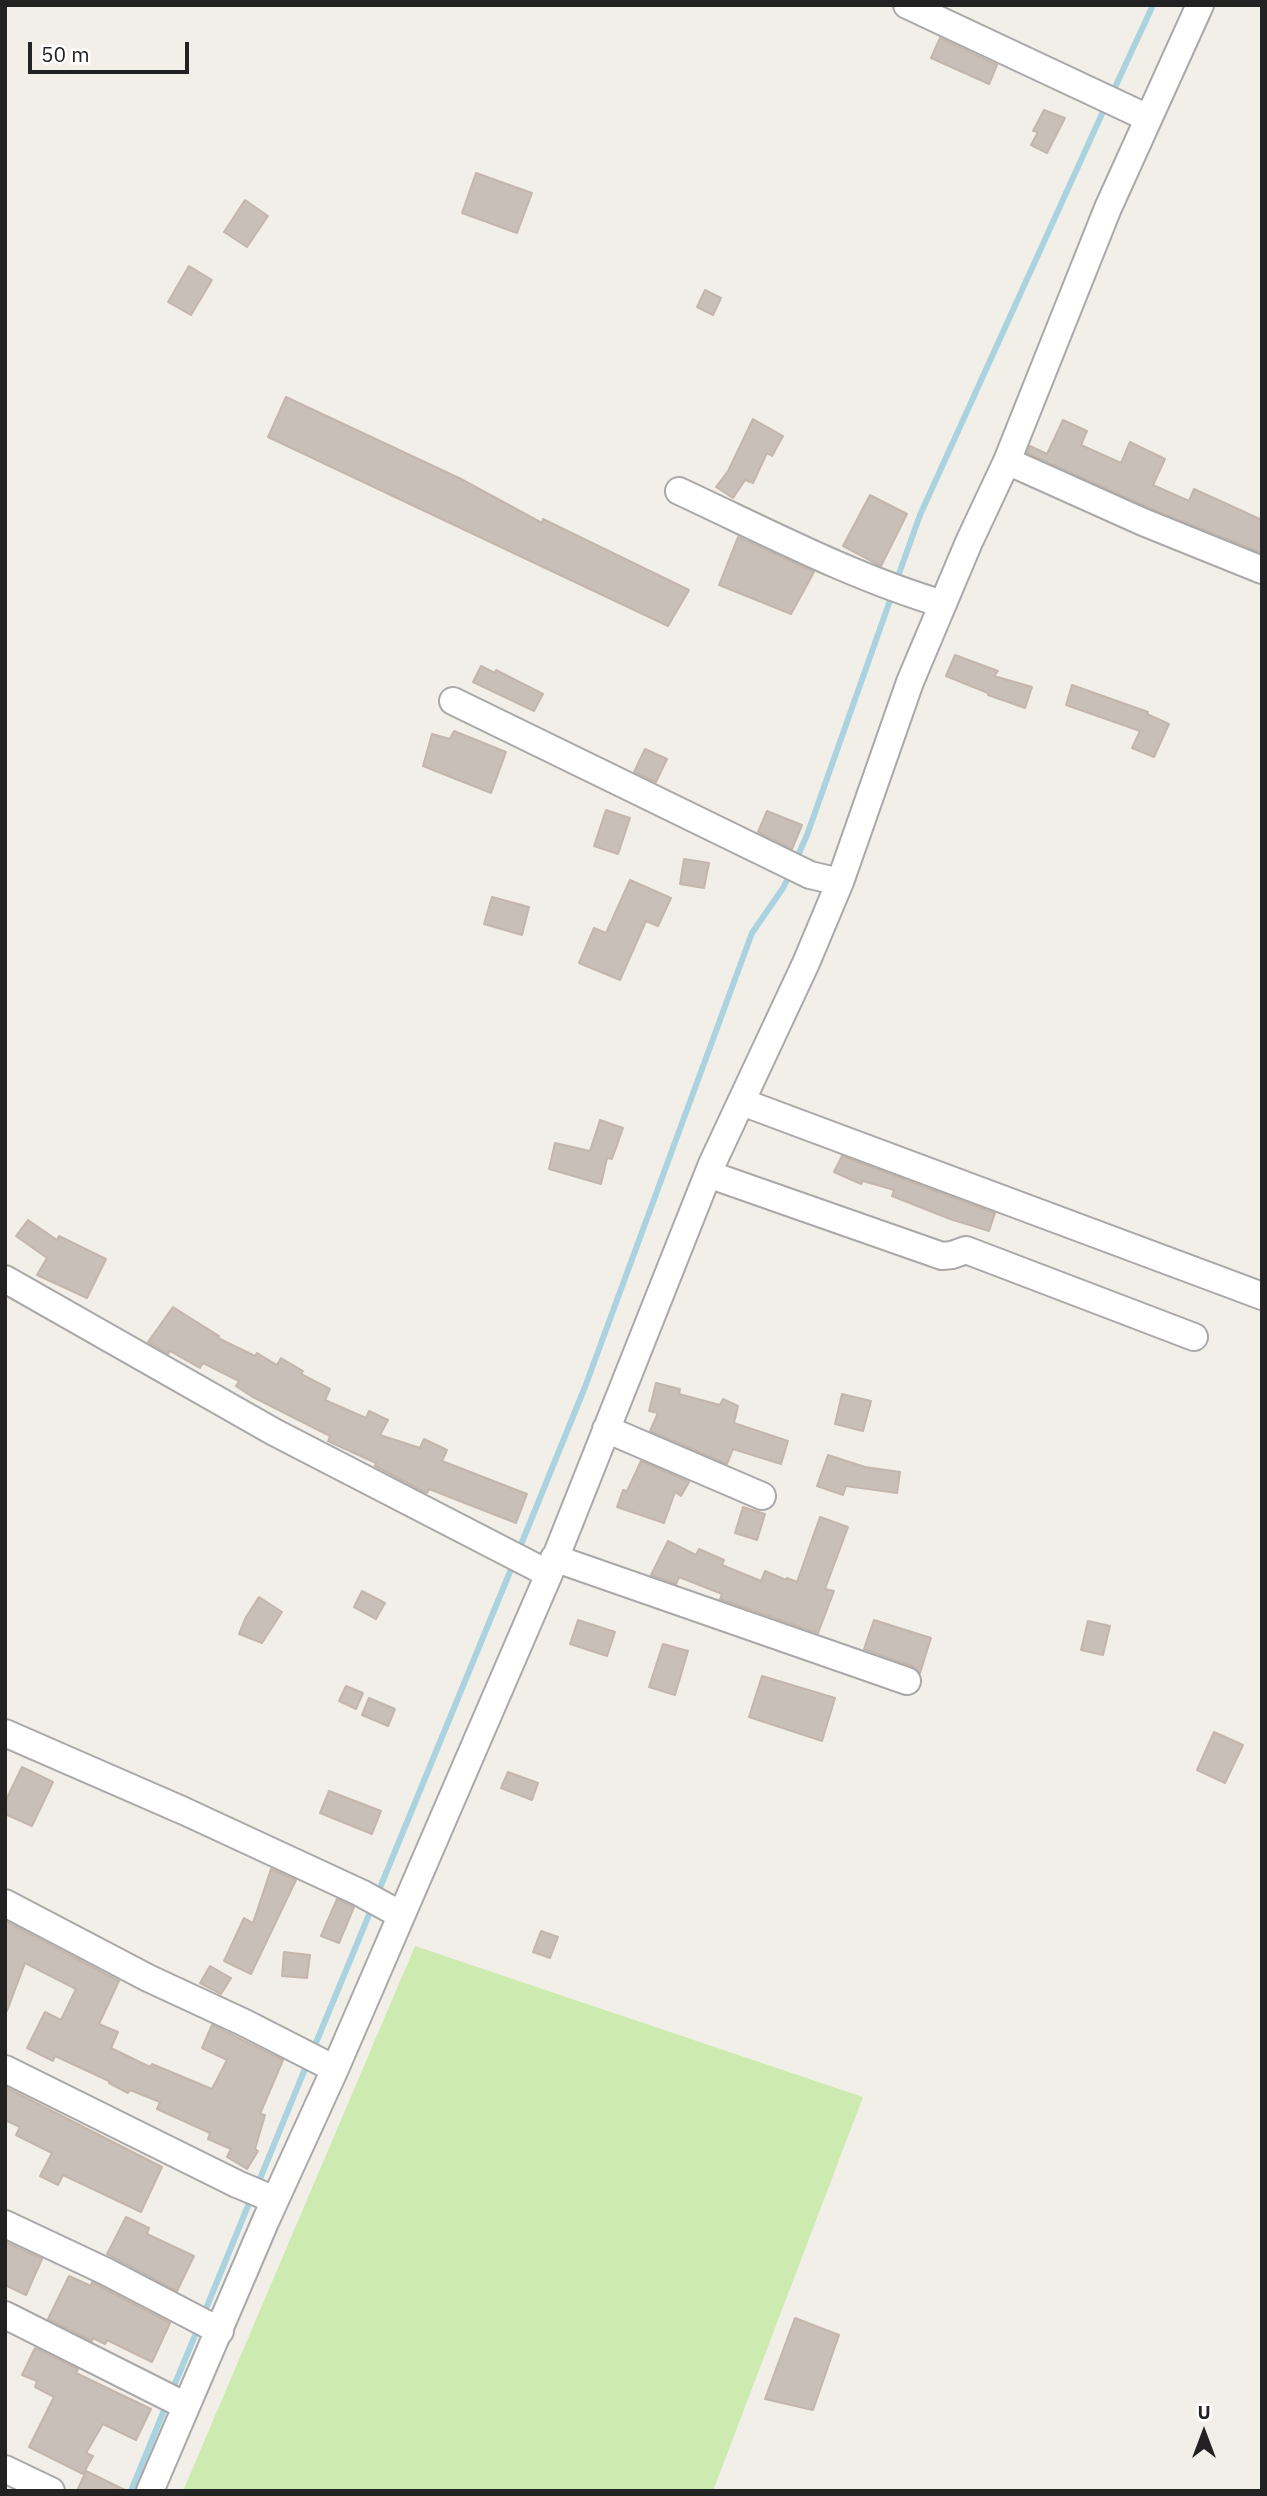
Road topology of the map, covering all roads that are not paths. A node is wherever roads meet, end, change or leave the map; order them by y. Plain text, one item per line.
1 (907, 5) edge
2 (1199, 5) edge
3 (1149, 118) junction
4 (1007, 461) junction
5 (679, 491) dead end
6 (1262, 570) edge
7 (943, 604) junction
8 (453, 701) dead end
9 (840, 881) junction
10 (742, 1102) junction
11 (708, 1174) junction
12 (5, 1279) edge
13 (1262, 1296) edge
14 (1194, 1337) dead end
15 (606, 1429) junction
16 (762, 1496) dead end
17 (535, 1562) junction
18 (907, 1681) dead end
19 (5, 1733) edge
20 (5, 1903) edge
21 (395, 1912) junction
22 (318, 2060) junction
23 (5, 2069) edge
24 (271, 2198) junction
25 (5, 2224) edge
26 (5, 2315) edge
27 (216, 2329) junction
28 (177, 2402) junction
29 (5, 2469) edge
30 (51, 2491) edge
31 (150, 2491) edge

1 - 3 street
2 - 3 street
3 - 4 street
4 - 6 street
4 - 7 street
5 - 7 street
7 - 9 street
8 - 9 street
9 - 10 street
10 - 11 street
10 - 13 street
11 - 14 street
11 - 15 street
12 - 17 street
15 - 16 street
15 - 17 street
17 - 18 street
17 - 21 street
19 - 21 street
20 - 22 street
21 - 22 street
22 - 24 street
23 - 24 street
24 - 27 street
25 - 27 street
26 - 28 street
27 - 28 street
28 - 31 street
29 - 30 street

